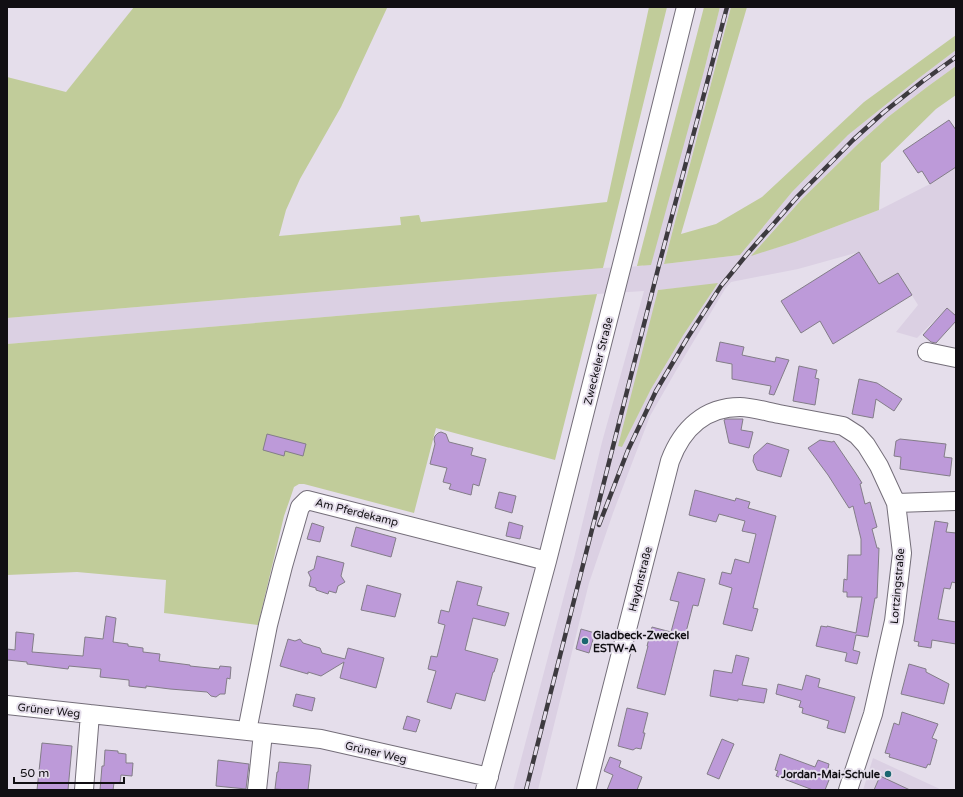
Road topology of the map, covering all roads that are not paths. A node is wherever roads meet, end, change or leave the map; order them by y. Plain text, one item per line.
1 (686, 7) edge
2 (927, 352) dead end
3 (956, 358) edge
4 (670, 461) joint
5 (956, 501) edge
6 (896, 503) junction
7 (547, 561) junction
8 (7, 705) edge
9 (90, 714) junction
10 (255, 732) junction
11 (487, 784) edge
12 (84, 790) edge
13 (257, 790) edge
14 (586, 790) edge
15 (848, 790) edge

1 - 7 street, Zweckeler Straße
2 - 3 street
4 - 6 street, Lortzingstraße
4 - 14 street, Haydnstraße
5 - 6 street
6 - 15 street, Lortzingstraße
7 - 10 street, Am Pferdekamp
7 - 11 street, Zweckeler Straße
8 - 9 street, Grüner Weg
9 - 10 street, Grüner Weg
9 - 12 street, Grüner Weg
10 - 11 street, Grüner Weg
10 - 13 street

